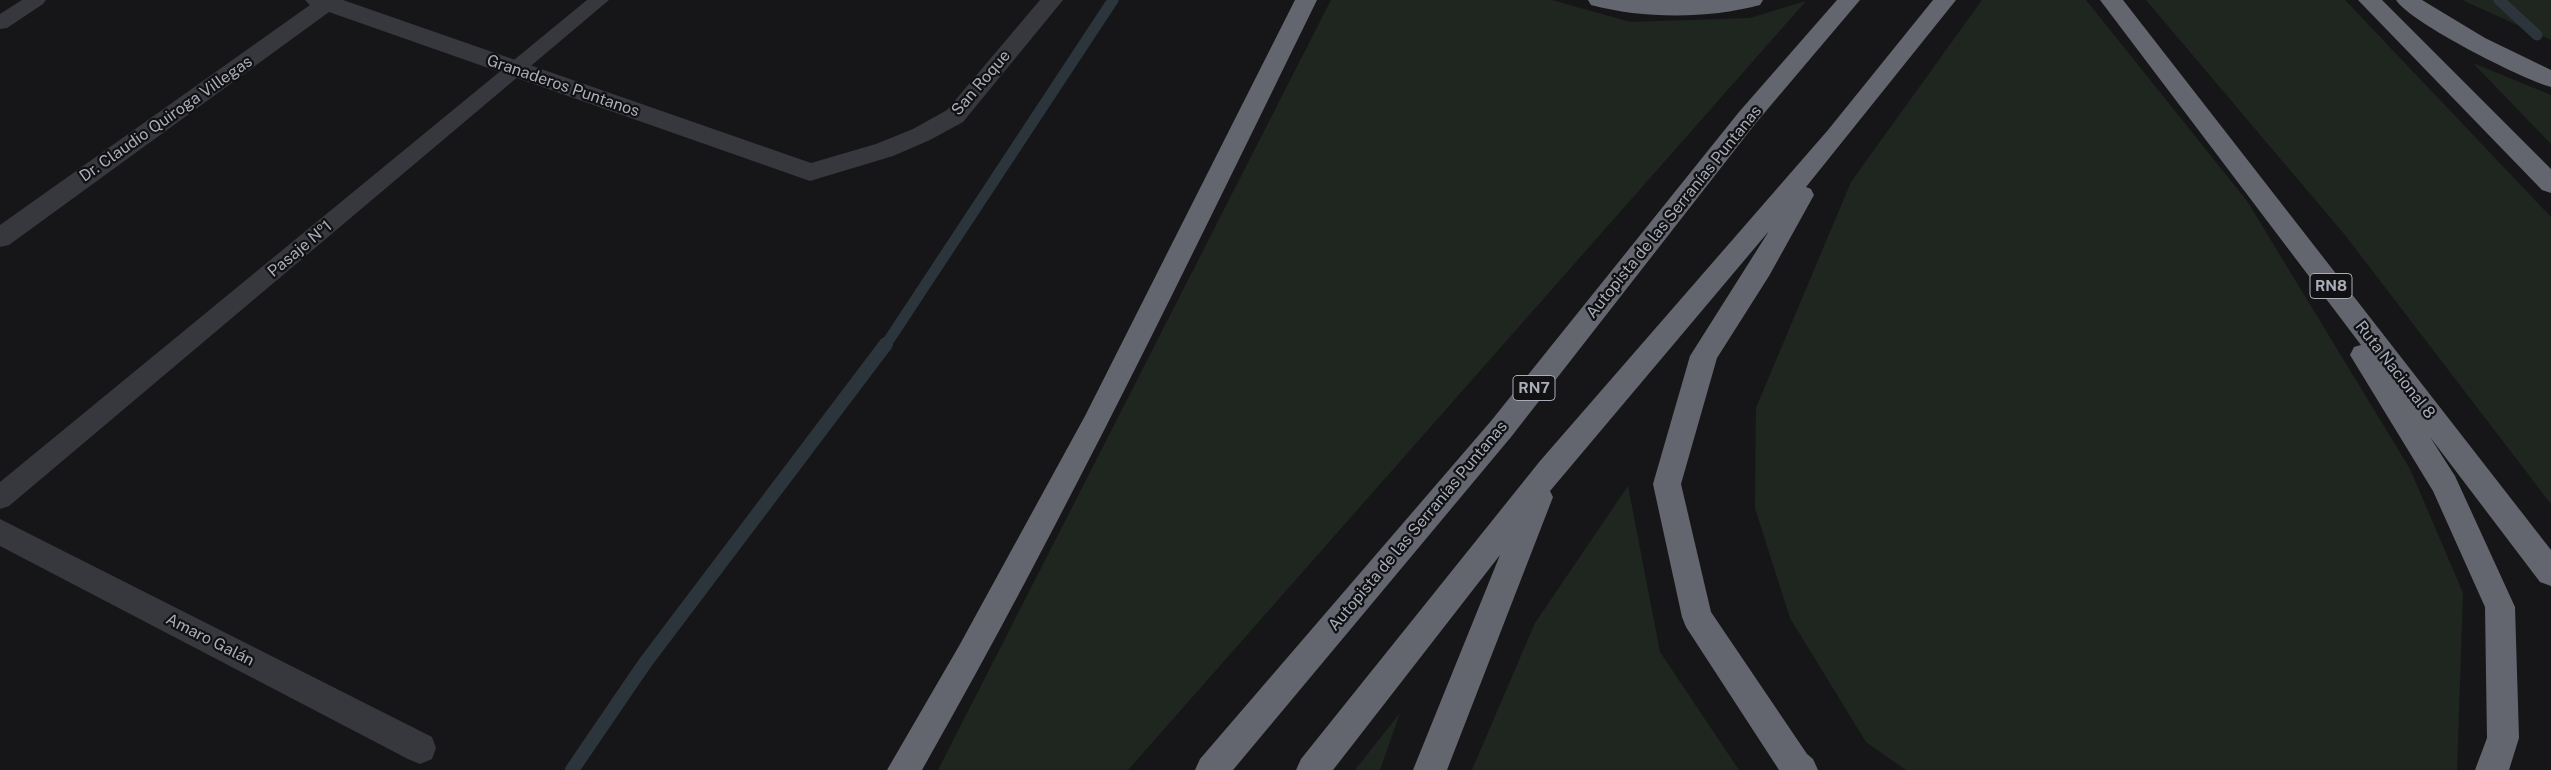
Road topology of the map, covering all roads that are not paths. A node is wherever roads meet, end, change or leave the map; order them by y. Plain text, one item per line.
1 (36, 0) edge
2 (599, 0) edge
3 (1052, 0) edge
4 (1306, 0) edge
5 (1599, 0) edge
6 (1752, 0) edge
7 (1849, 0) edge
8 (1944, 0) edge
9 (2111, 0) edge
10 (2368, 0) edge
11 (2407, 0) edge
12 (324, 1) edge
13 (0, 23) edge
14 (516, 69) junction
15 (2551, 79) edge
16 (1836, 136) junction
17 (810, 172) joint
18 (2551, 184) edge
19 (2282, 222) junction
20 (0, 238) edge
21 (1550, 469) junction
22 (0, 498) edge
23 (0, 532) edge
24 (2551, 573) edge
25 (420, 748) dead end
26 (904, 770) edge
27 (1212, 770) edge
28 (1312, 770) edge
29 (1430, 770) edge
30 (1801, 770) edge
31 (2492, 770) edge

1 - 13 lane
2 - 14 lane, Pasaje Nº1
3 - 17 street, San Roque
4 - 26 highway
5 - 6 highway
7 - 27 highway, Autopista de las Serranías Puntanas / RN7
8 - 16 highway
9 - 19 highway, Ruta Nacional 8 / RN8
10 - 18 highway
11 - 15 highway
12 - 14 street, Granaderos Puntanos
12 - 20 street, Dr. Claudio Quiroga Villegas
14 - 17 street, Granaderos Puntanos
14 - 22 lane, Pasaje Nº1
16 - 21 highway
16 - 30 highway
19 - 24 highway, Ruta Nacional 8 / RN8
19 - 31 highway
21 - 28 highway
21 - 29 highway
23 - 25 street, Amaro Galán

